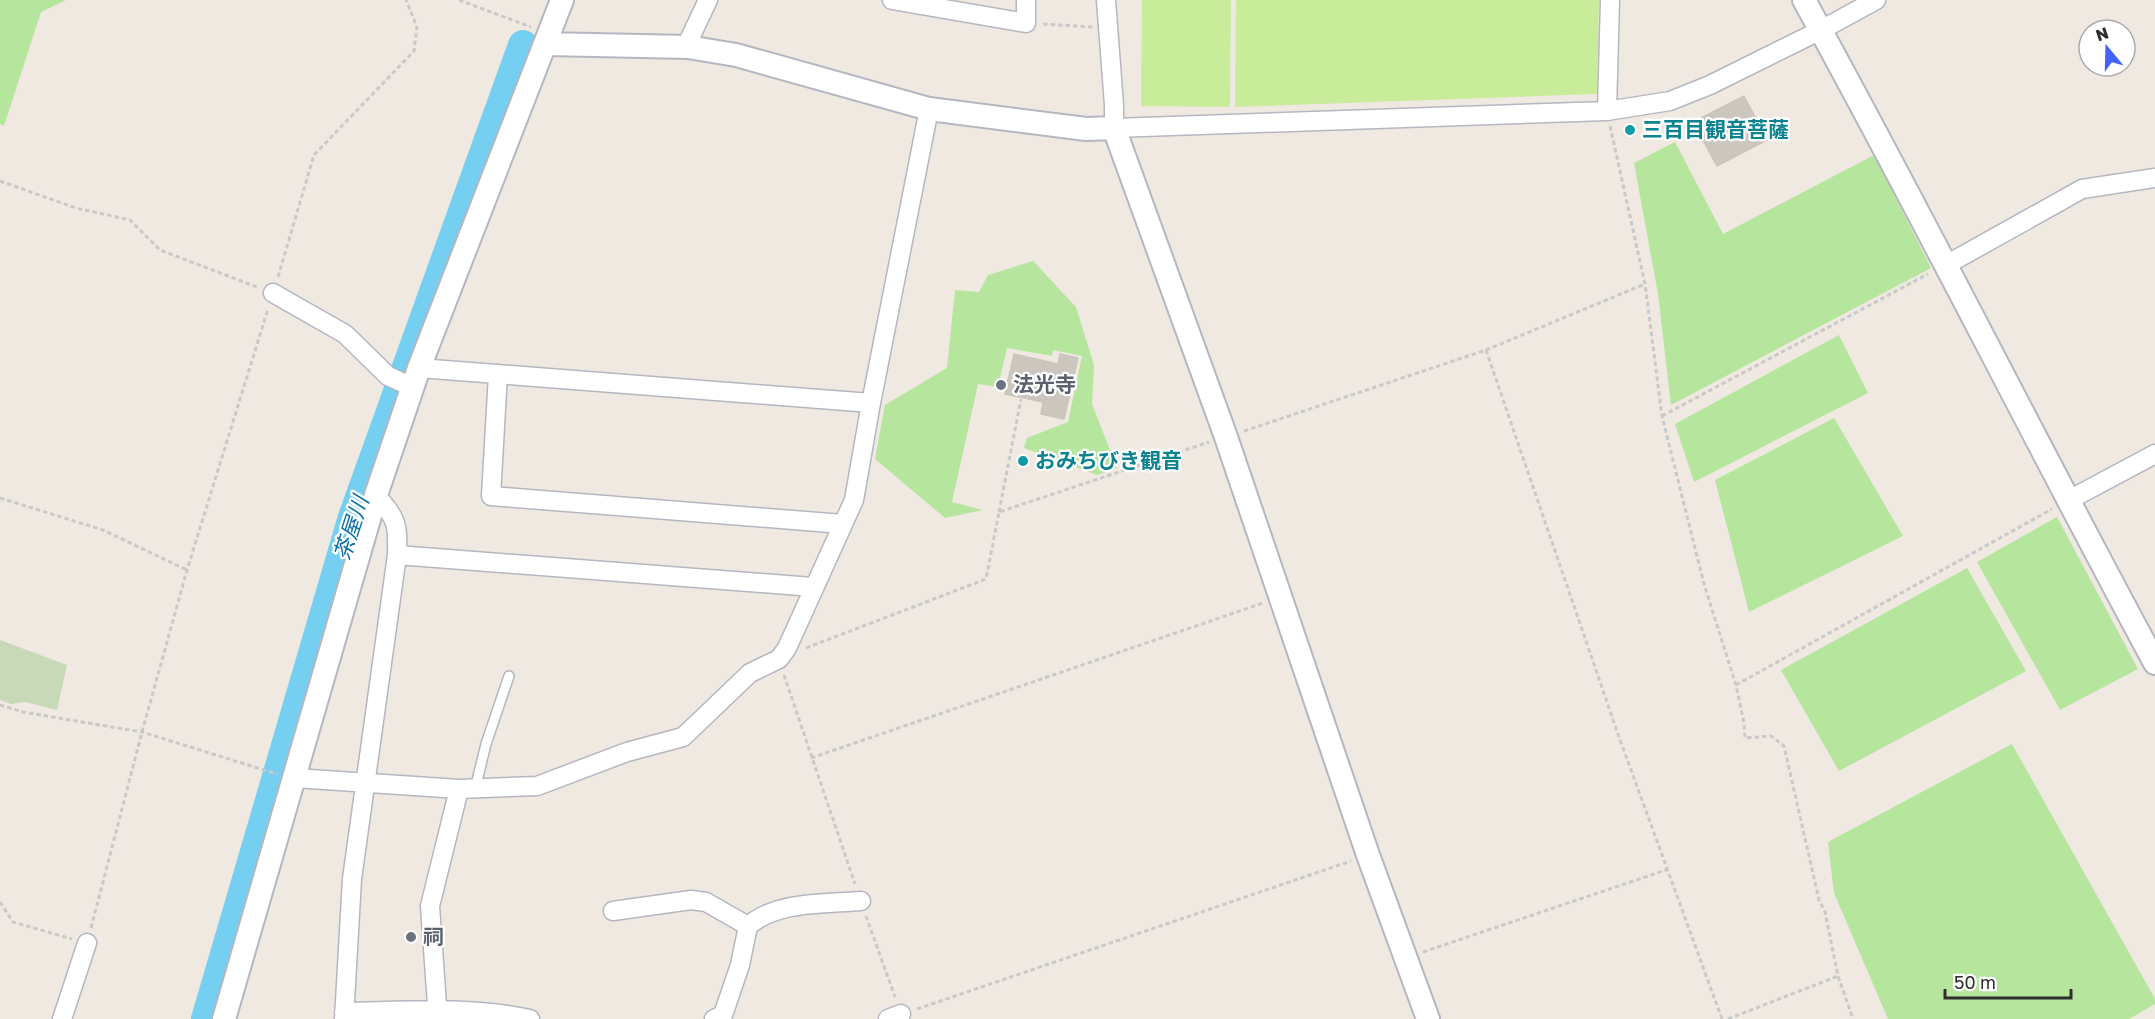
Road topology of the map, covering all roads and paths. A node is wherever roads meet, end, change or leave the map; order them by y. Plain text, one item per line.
1 (406, 0) edge
2 (459, 0) edge
3 (562, 0) edge
4 (708, 0) edge
5 (892, 0) edge
6 (1026, 0) edge
7 (1106, 0) edge
8 (1610, 0) edge
9 (1804, 0) edge
10 (1876, 0) edge
11 (934, 4) edge
12 (1026, 23) junction
13 (1107, 27) junction
14 (1821, 30) junction
15 (547, 39) junction
16 (688, 47) junction
17 (929, 109) junction
18 (1607, 111) junction
19 (1114, 128) junction
20 (2155, 178) edge
21 (0, 181) edge
22 (1946, 265) junction
23 (1645, 284) junction
24 (273, 293) junction
25 (1486, 350) junction
26 (498, 375) junction
27 (407, 379) junction
28 (1021, 399) dead end
29 (871, 402) junction
30 (1662, 416) junction
31 (1226, 437) junction
32 (2155, 454) edge
33 (376, 495) junction
34 (0, 498) edge
35 (2067, 501) junction
36 (999, 512) junction
37 (843, 524) junction
38 (397, 555) junction
39 (187, 570) junction
40 (813, 587) junction
41 (1280, 597) junction
42 (779, 659) junction
43 (2155, 663) edge
44 (510, 676) dead end
45 (1736, 685) junction
46 (0, 705) edge
47 (142, 732) junction
48 (811, 758) junction
49 (284, 776) junction
50 (364, 784) junction
51 (467, 789) junction
52 (1368, 855) junction
53 (1666, 870) junction
54 (861, 901) junction
55 (0, 902) edge
56 (613, 911) dead end
57 (748, 926) junction
58 (87, 943) junction
59 (1407, 957) junction
60 (1838, 975) junction
61 (437, 1015) edge
62 (344, 1016) edge
63 (894, 1017) edge
64 (62, 1019) edge
65 (224, 1019) edge
66 (530, 1019) edge
67 (714, 1019) edge
68 (1428, 1019) edge
69 (1722, 1019) edge
70 (1728, 1019) edge
71 (1853, 1019) edge

1 - 24 path
2 - 15 path
3 - 15 street
4 - 16 street
5 - 11 street
6 - 12 street
7 - 13 street
8 - 18 street
9 - 14 street
10 - 14 street
11 - 12 street
12 - 13 path
13 - 19 street
14 - 18 street
14 - 22 street
15 - 16 street
15 - 27 street
16 - 17 street
17 - 19 street
17 - 29 street
18 - 19 street
18 - 23 path
19 - 31 street
20 - 22 street
21 - 24 path
22 - 30 path
22 - 35 street
23 - 25 path
23 - 30 path
24 - 27 street
24 - 39 path
25 - 31 path
25 - 53 path
26 - 27 street
26 - 29 street
26 - 37 street
27 - 33 street
28 - 36 path
29 - 37 street
30 - 45 path
31 - 36 path
31 - 41 street
32 - 35 street
33 - 38 street
33 - 49 street
34 - 39 path
35 - 43 street
35 - 45 path
36 - 42 path
37 - 40 street
38 - 40 street
38 - 50 street
39 - 47 path
40 - 42 street
41 - 48 path
41 - 52 street
42 - 48 path
42 - 51 street
44 - 51 lane
45 - 60 path
46 - 47 path
47 - 49 path
47 - 58 path
48 - 54 path
49 - 50 street
49 - 65 street
50 - 51 street
50 - 62 street
51 - 61 street
52 - 59 street
52 - 63 path
53 - 59 path
53 - 69 path
54 - 57 street
54 - 63 path
55 - 58 path
56 - 57 street
57 - 67 street
58 - 64 street
59 - 68 street
60 - 70 path
60 - 71 path
61 - 62 street
61 - 66 street

